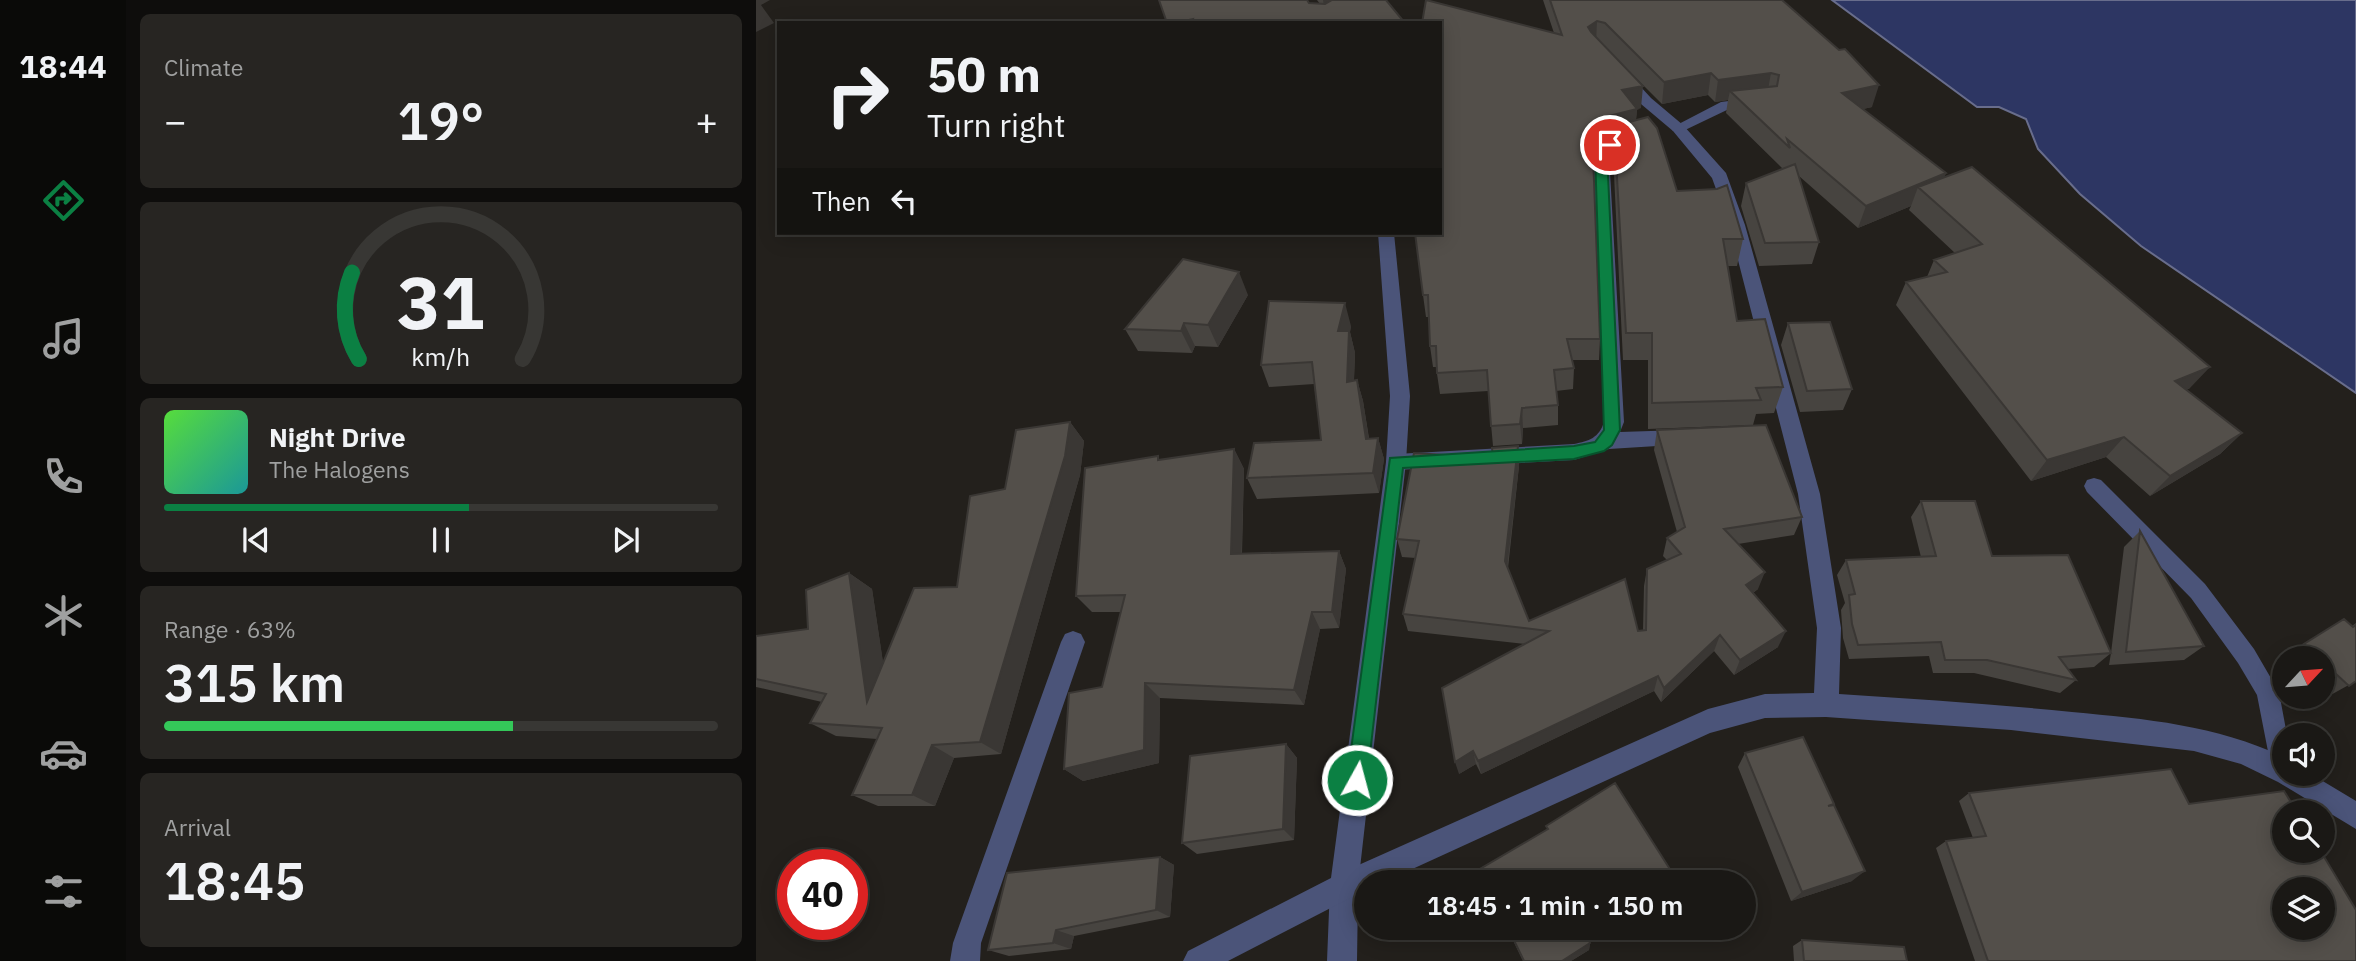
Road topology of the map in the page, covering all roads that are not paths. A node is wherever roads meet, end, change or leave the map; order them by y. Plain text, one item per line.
1 (1613, 67) edge
2 (1767, 102) edge
3 (1678, 128) junction
4 (1386, 235) edge
5 (1701, 438) edge
6 (1607, 441) junction
7 (1396, 462) junction
8 (2094, 486) dead end
9 (1073, 642) dead end
10 (1826, 705) junction
11 (2274, 723) edge
12 (2272, 765) edge
13 (2308, 786) edge
14 (2356, 816) edge
15 (1344, 886) junction
16 (965, 961) edge
17 (1198, 961) edge
18 (1342, 961) edge

1 - 3 street
2 - 3 lane
3 - 6 street
3 - 10 street
4 - 7 street
5 - 6 street
6 - 7 street
7 - 15 street
8 - 11 lane
9 - 16 street
10 - 12 street
10 - 15 street
13 - 14 street
15 - 17 street
15 - 18 street

